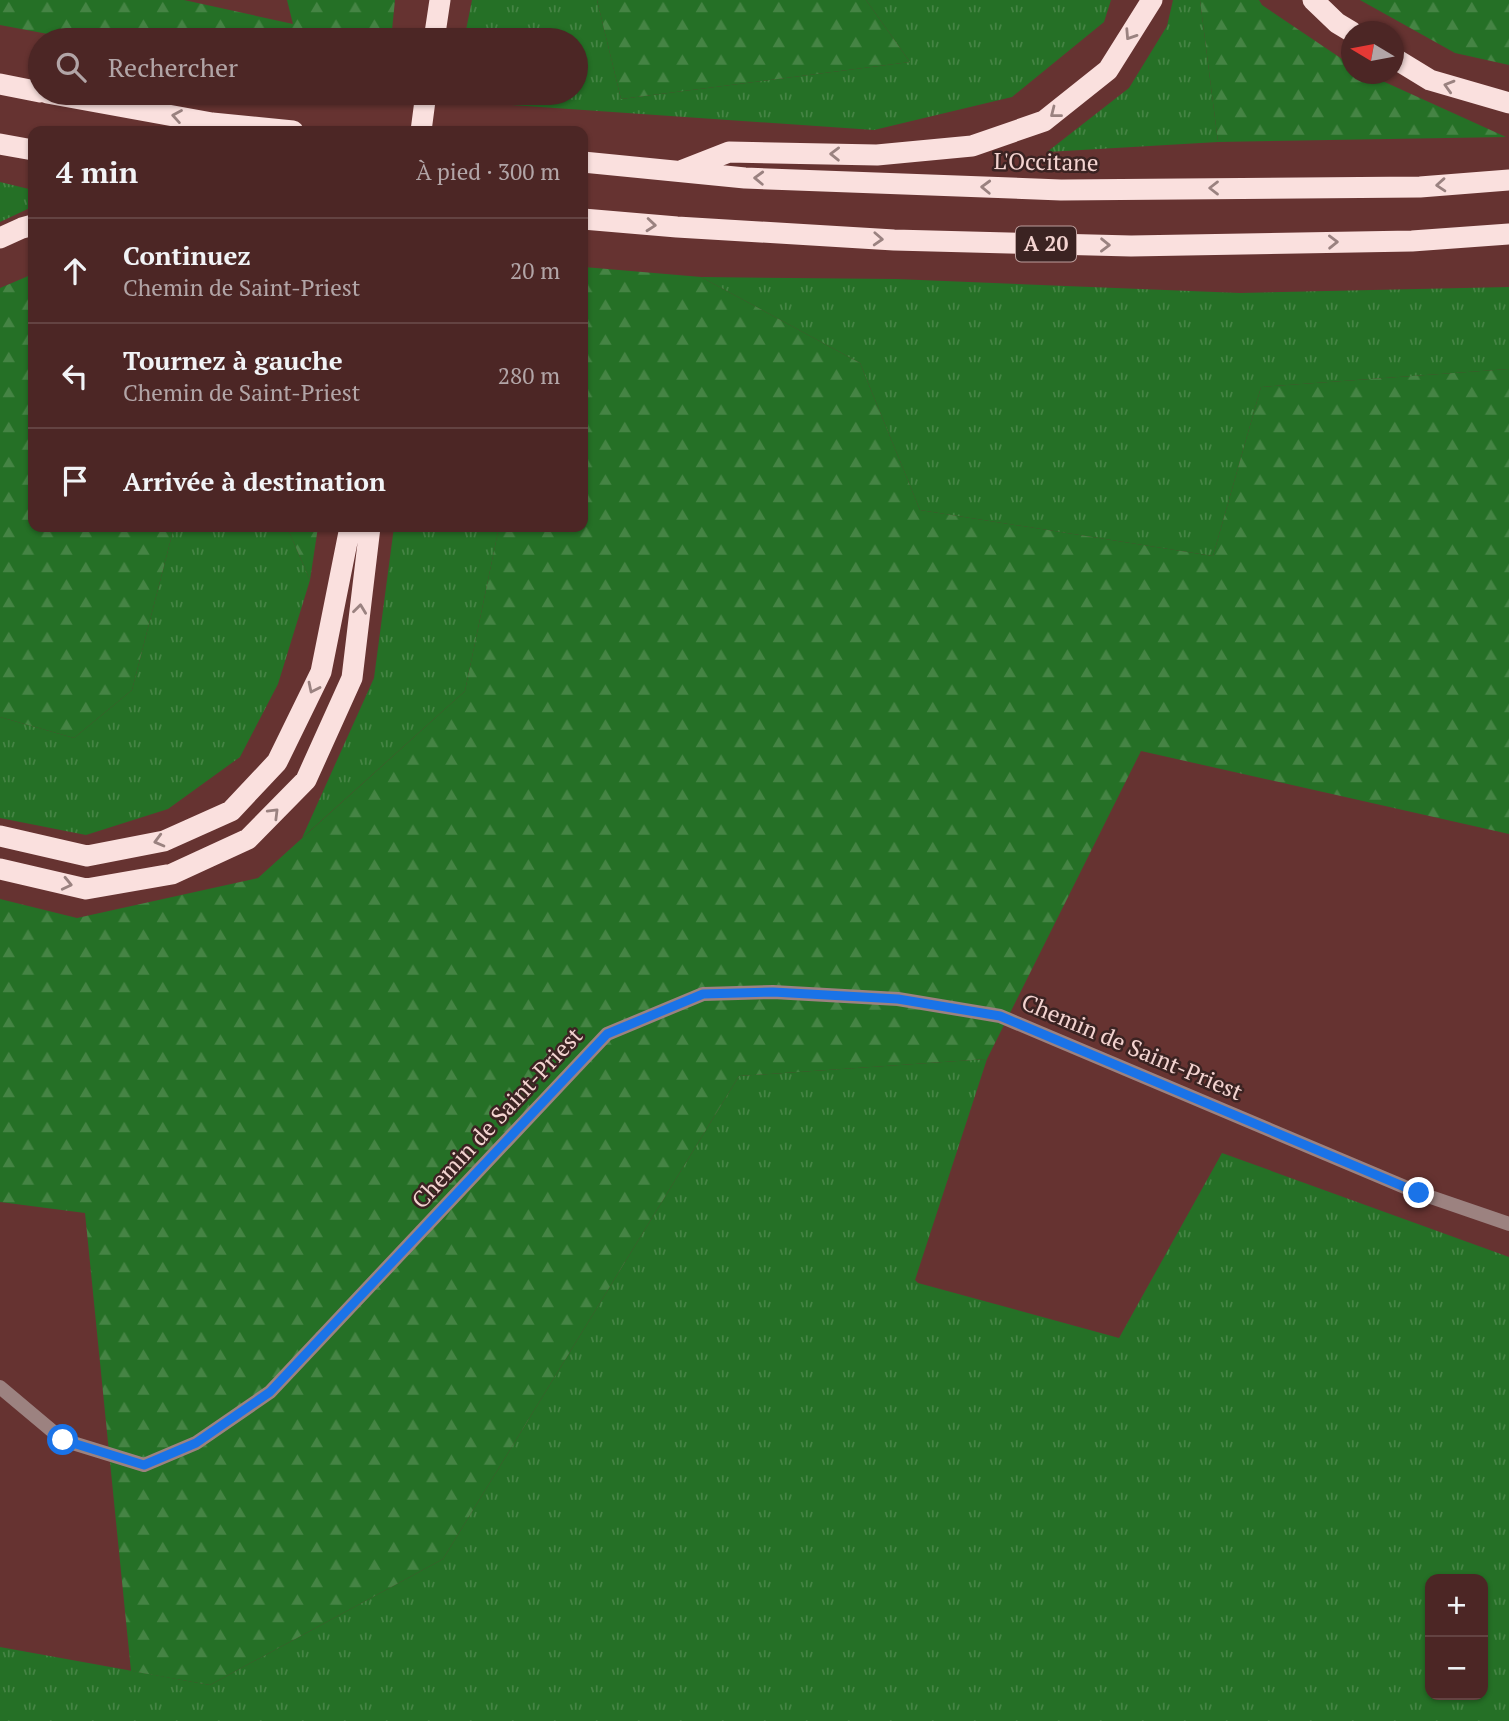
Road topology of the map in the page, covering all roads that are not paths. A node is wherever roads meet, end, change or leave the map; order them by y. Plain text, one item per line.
1 (440, 0) edge
2 (1152, 0) edge
3 (1313, 0) edge
4 (1341, 25) edge
5 (436, 28) edge
6 (1404, 64) edge
7 (0, 84) edge
8 (28, 90) edge
9 (1509, 103) edge
10 (115, 105) edge
11 (425, 105) edge
12 (248, 126) edge
13 (422, 126) edge
14 (0, 144) edge
15 (28, 149) edge
16 (588, 163) edge
17 (678, 172) junction
18 (1509, 180) edge
19 (588, 219) edge
20 (28, 226) edge
21 (1509, 234) edge
22 (0, 238) edge
23 (349, 532) edge
24 (369, 532) edge
25 (0, 836) edge
26 (0, 869) edge
27 (1509, 1224) edge
28 (0, 1387) edge

1 - 5 highway
2 -> 17 highway
3 - 4 highway
9 -> 6 highway
7 - 8 highway
12 -> 10 highway
11 - 13 highway
14 - 15 highway
16 - 17 highway, L'Occitane
18 -> 17 highway, L'Occitane
19 -> 21 highway, A 20
20 - 22 highway
23 -> 25 highway
26 -> 24 highway
27 - 28 street, Chemin de Saint-Priest

